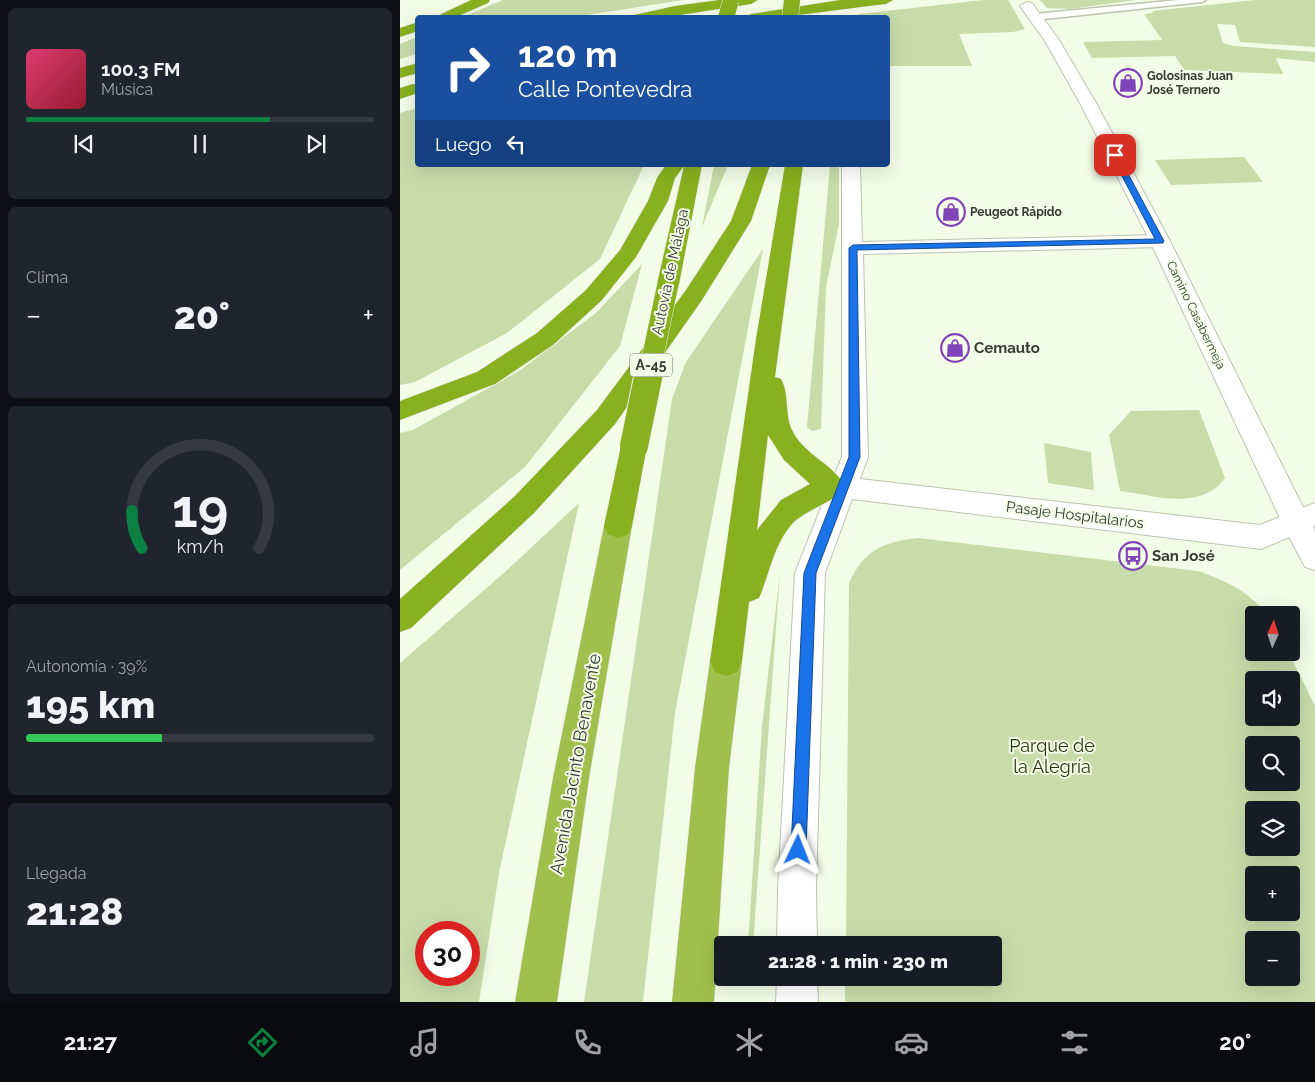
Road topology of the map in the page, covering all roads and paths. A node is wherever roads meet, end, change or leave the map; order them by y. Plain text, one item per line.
1 (483, 0) edge
2 (731, 0) edge
3 (751, 0) edge
4 (792, 0) edge
5 (886, 0) edge
6 (1202, 0) edge
7 (1028, 8) edge
8 (447, 15) edge
9 (652, 15) edge
10 (727, 15) edge
11 (768, 15) edge
12 (790, 15) edge
13 (415, 27) edge
14 (400, 33) edge
15 (415, 69) edge
16 (400, 73) edge
17 (674, 167) edge
18 (693, 167) edge
19 (760, 167) edge
20 (794, 167) edge
21 (851, 167) edge
22 (1160, 241) junction
23 (853, 248) junction
24 (768, 339) junction
25 (400, 411) edge
26 (837, 487) junction
27 (1305, 519) edge
28 (618, 526) joint
29 (1315, 558) edge
30 (400, 618) edge
31 (726, 661) junction
32 (797, 936) edge
33 (797, 986) edge
34 (536, 1002) edge
35 (693, 1002) edge
36 (797, 1002) edge

1 - 8 highway
2 - 10 highway, bridge
3 - 9 highway
4 - 12 highway, bridge
5 - 11 highway
6 - 7 lane
7 - 22 street, Camino Casabermeja
13 - 14 highway
15 - 16 highway
17 - 25 highway
18 - 28 highway, Autovía de Málaga / A-45, bridge
19 - 30 highway
20 - 24 highway
21 - 23 street
22 - 23 street
22 - 27 street, Camino Casabermeja
23 - 26 street
24 - 26 highway
24 - 31 highway
26 - 27 street, Pasaje Hospitalarios
26 - 31 highway
26 - 32 street
27 - 29 street, Camino Casabermeja
28 - 34 highway, Avenida Jacinto Benavente
31 - 35 highway
33 - 36 street

